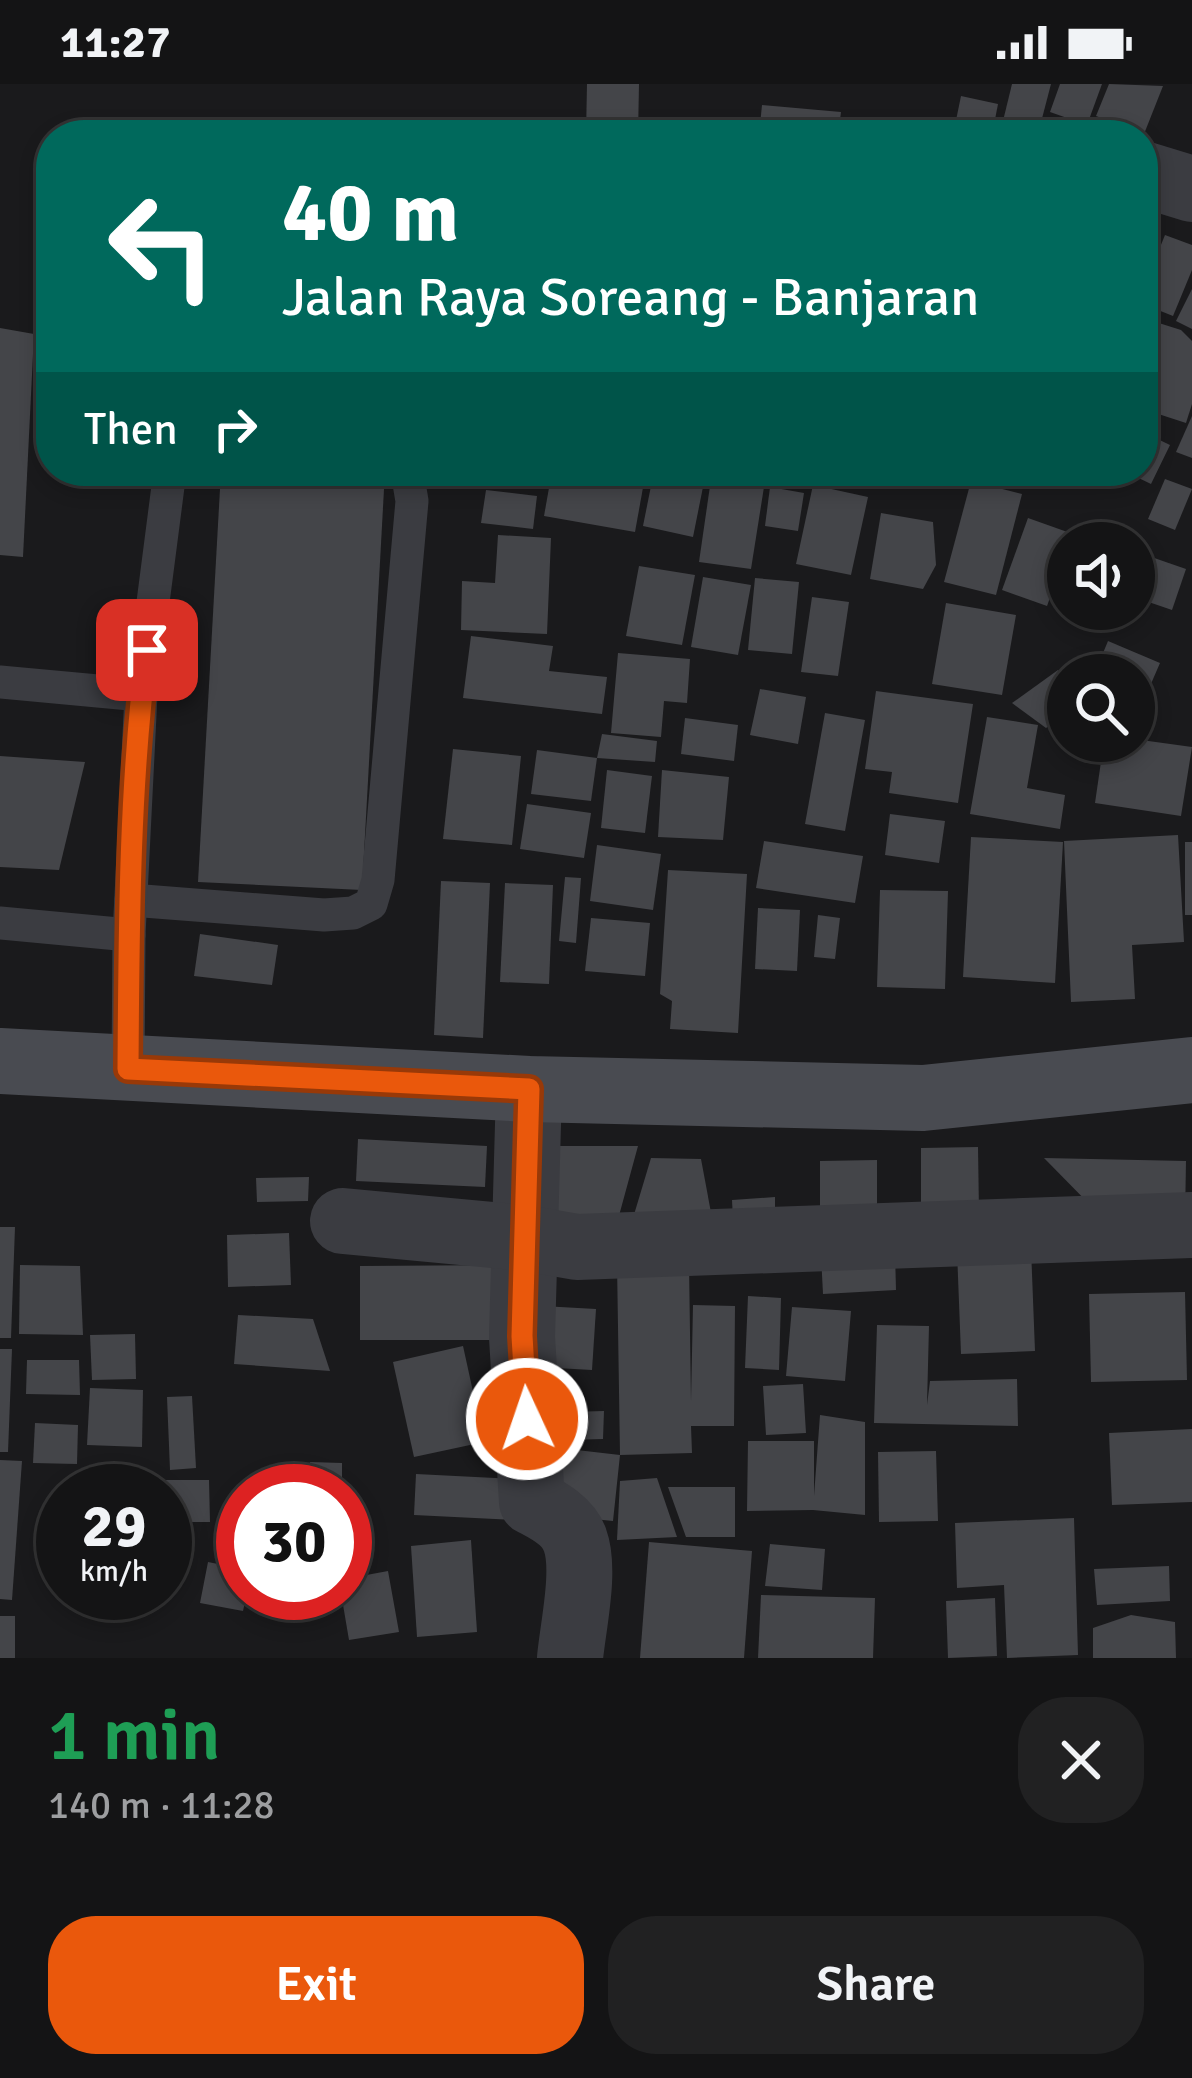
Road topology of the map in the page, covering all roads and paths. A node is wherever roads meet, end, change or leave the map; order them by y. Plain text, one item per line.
1 (1158, 179) edge
2 (1192, 189) edge
3 (168, 486) edge
4 (410, 486) edge
5 (0, 682) edge
6 (141, 695) junction
7 (131, 900) junction
8 (0, 923) edge
9 (129, 935) junction
10 (0, 1061) edge
11 (128, 1069) junction
12 (1192, 1070) edge
13 (529, 1089) junction
14 (343, 1221) dead end
15 (1192, 1225) edge
16 (525, 1238) junction
17 (569, 1658) edge

1 - 2 street
3 - 6 lane
4 - 7 lane
5 - 6 lane
6 - 7 lane
7 - 9 lane
8 - 9 lane
9 - 11 lane
10 - 11 main road
11 - 13 main road
12 - 13 main road
13 - 16 street
14 - 16 street
15 - 16 street
16 - 17 street

